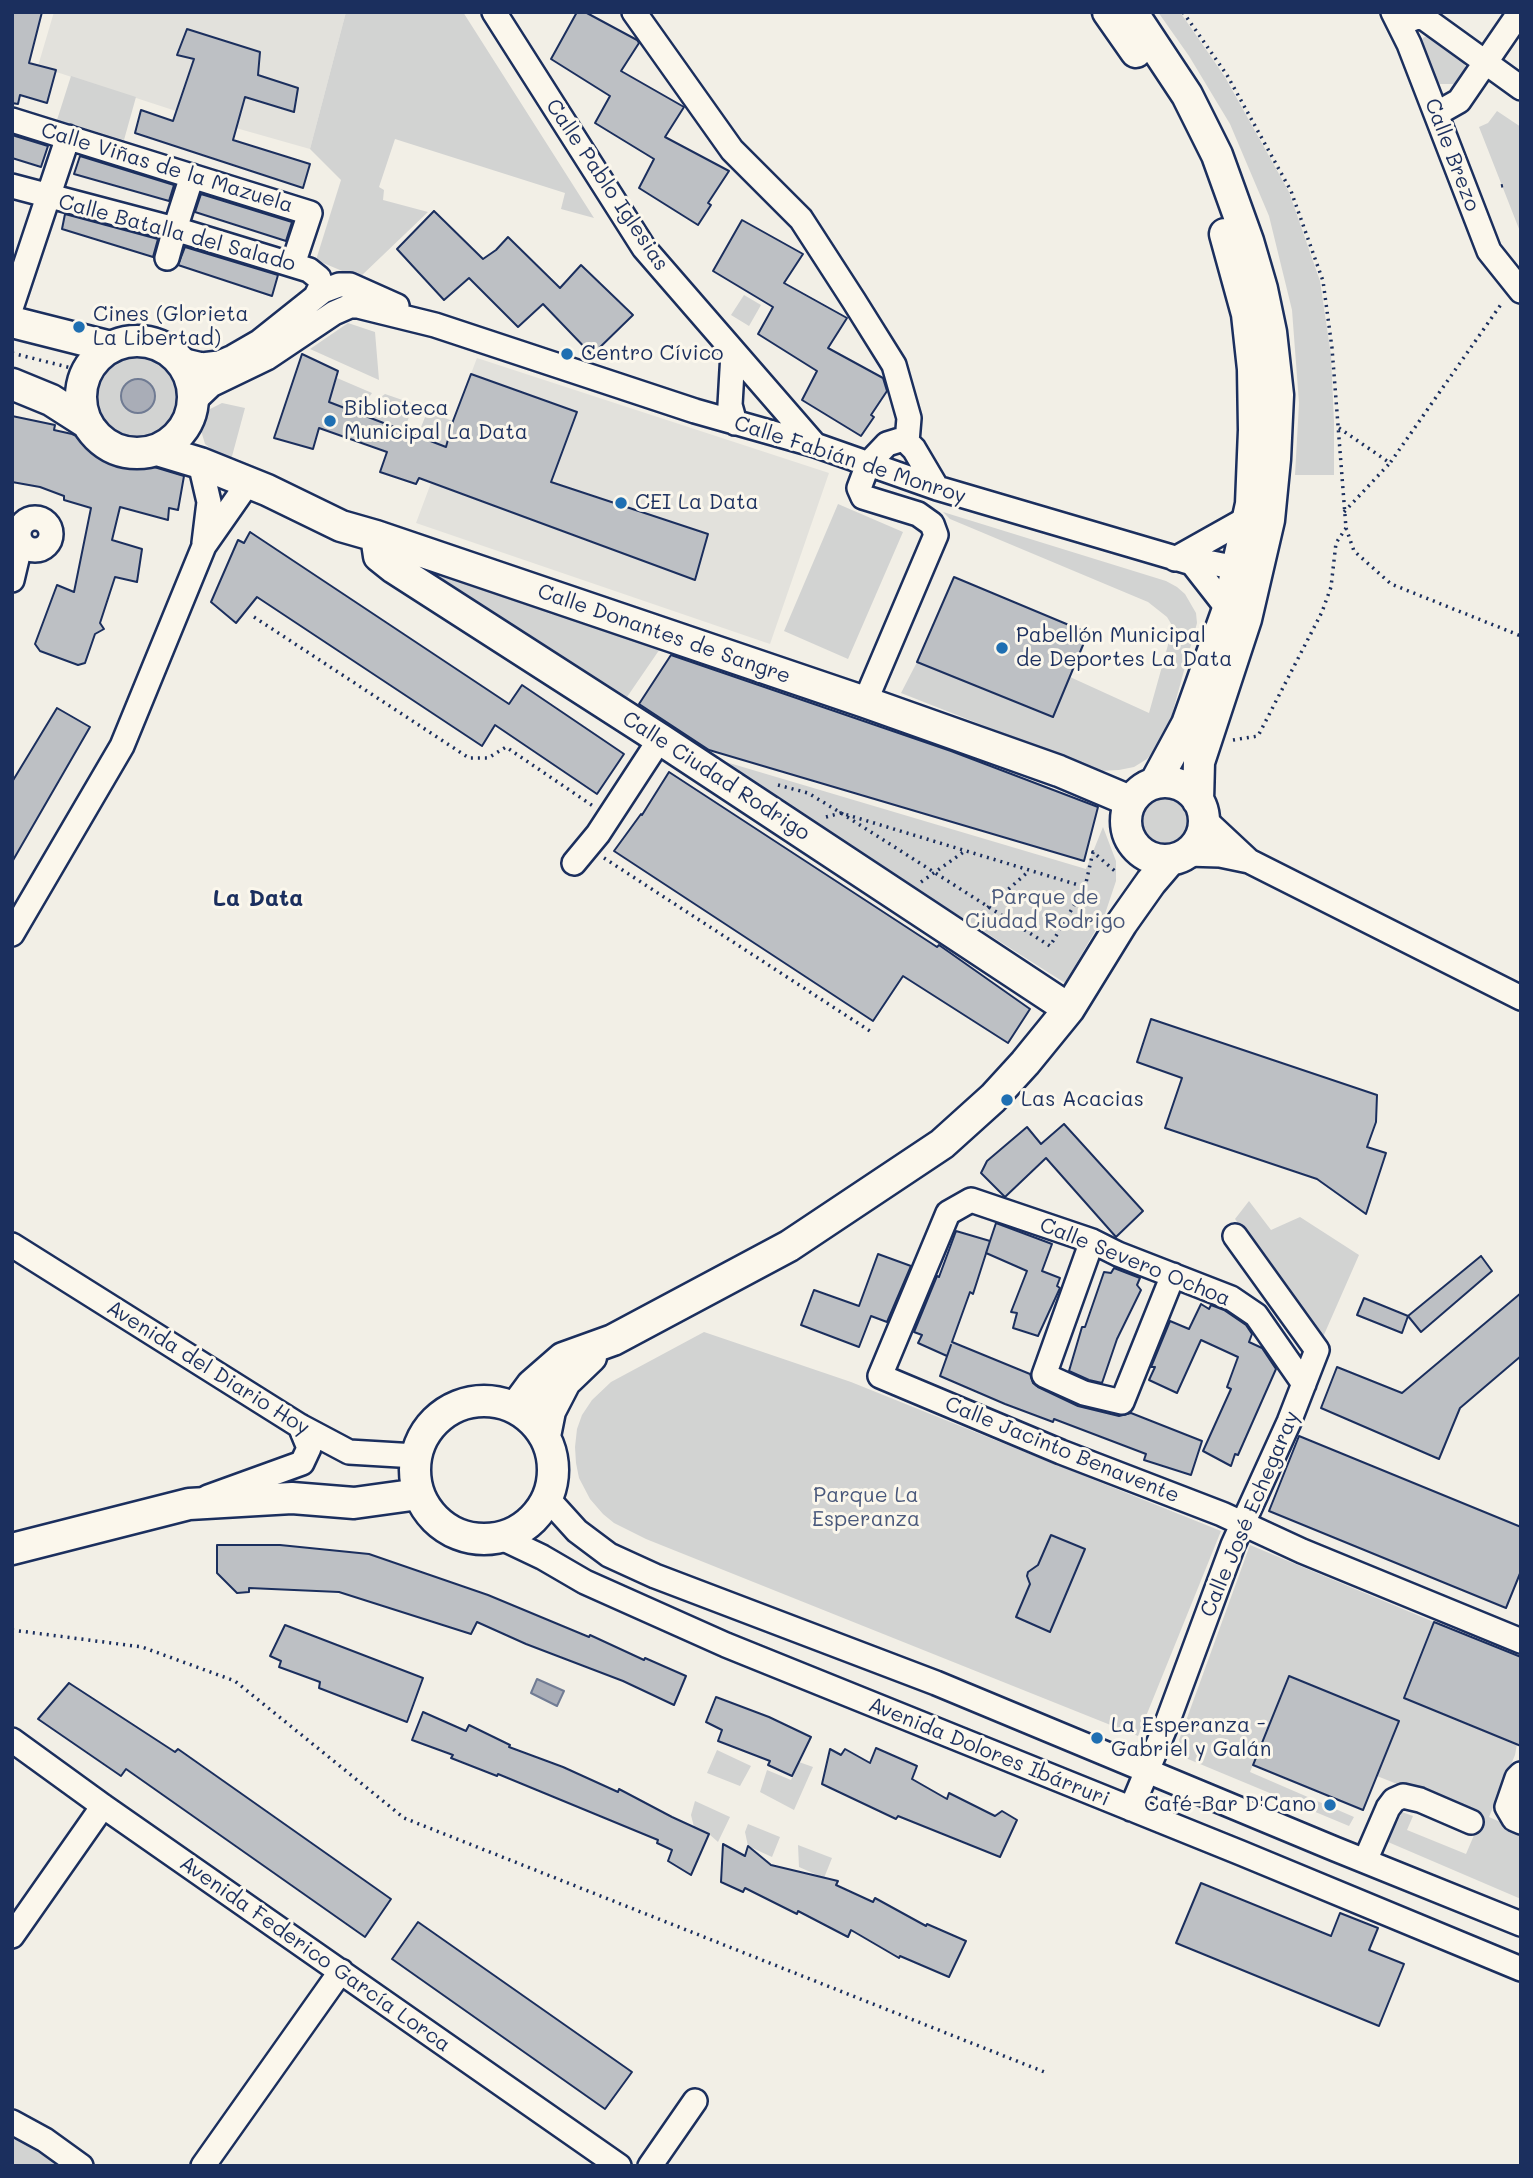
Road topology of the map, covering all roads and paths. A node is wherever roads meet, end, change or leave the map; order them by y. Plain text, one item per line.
1 (494, 12) edge
2 (634, 12) edge
3 (1108, 12) edge
4 (1132, 12) edge
5 (1183, 12) edge
6 (1520, 12) edge
7 (1408, 17) edge
8 (1486, 63) junction
9 (1521, 88) edge
10 (1436, 114) junction
11 (12, 120) edge
12 (68, 137) junction
13 (192, 176) junction
14 (12, 187) edge
15 (48, 197) junction
16 (175, 229) junction
17 (167, 258) dead end
18 (293, 264) junction
19 (1518, 287) edge
20 (316, 296) junction
21 (12, 305) edge
22 (12, 322) edge
23 (435, 325) junction
24 (111, 347) junction
25 (733, 353) junction
26 (12, 354) edge
27 (177, 359) junction
28 (87, 372) junction
29 (12, 384) edge
30 (733, 388) junction
31 (770, 394) junction
32 (695, 411) junction
33 (187, 416) junction
34 (87, 423) junction
35 (743, 425) junction
36 (1338, 427) junction
37 (907, 442) junction
38 (814, 445) junction
39 (157, 450) junction
40 (200, 463) junction
41 (1390, 463) junction
42 (868, 464) junction
43 (248, 483) junction
44 (937, 488) junction
45 (1345, 512) junction
46 (1248, 518) junction
47 (1346, 528) junction
48 (376, 536) junction
49 (21, 542) dead end
50 (204, 546) junction
51 (1184, 561) junction
52 (1245, 578) junction
53 (12, 580) edge
54 (1237, 614) junction
55 (254, 617) dead end
56 (1521, 636) edge
57 (865, 702) junction
58 (660, 739) junction
59 (1204, 746) junction
60 (772, 783) dead end
61 (1155, 783) junction
62 (1130, 801) junction
63 (1201, 810) junction
64 (841, 813) junction
65 (609, 817) junction
66 (821, 819) dead end
67 (1137, 849) junction
68 (965, 851) junction
69 (581, 855) joint
70 (1178, 857) junction
71 (1249, 861) junction
72 (1029, 870) junction
73 (934, 872) junction
74 (1116, 872) dead end
75 (913, 887) dead end
76 (1085, 887) junction
77 (988, 907) junction
78 (970, 923) dead end
79 (1122, 923) junction
80 (12, 934) edge
81 (1521, 998) edge
82 (1069, 1009) junction
83 (873, 1033) dead end
84 (1235, 1236) dead end
85 (1092, 1241) junction
86 (12, 1245) edge
87 (1173, 1275) junction
88 (613, 1340) junction
89 (880, 1377) joint
90 (1304, 1384) junction
91 (515, 1408) junction
92 (300, 1426) junction
93 (545, 1436) junction
94 (416, 1456) junction
95 (419, 1494) junction
96 (548, 1499) junction
97 (189, 1504) junction
98 (1243, 1524) junction
99 (502, 1538) junction
100 (12, 1549) edge
101 (12, 1630) edge
102 (1521, 1641) edge
103 (12, 1740) edge
104 (1147, 1771) junction
105 (1521, 1774) edge
106 (103, 1806) junction
107 (1131, 1809) junction
108 (1471, 1822) dead end
109 (1521, 1822) edge
110 (1365, 1861) junction
111 (1521, 1924) edge
112 (12, 1936) edge
113 (1521, 1969) edge
114 (341, 1972) junction
115 (1047, 2073) dead end
116 (695, 2101) dead end
117 (12, 2122) edge
118 (81, 2166) edge
119 (203, 2166) edge
120 (619, 2166) edge
121 (650, 2166) edge

1 - 25 street, Calle Pablo Iglesias
2 - 37 street
3 - 46 main road
4 - 52 main road
5 - 36 path
6 - 8 street
7 - 8 street
7 - 10 street, Calle Brezo
8 - 9 street
8 - 10 street
10 - 19 street, Calle Brezo
11 - 12 street, Calle Viñas de la Mazuela
12 - 13 street, Calle Viñas de la Mazuela
12 - 15 street
13 - 16 street
13 - 18 street, Calle Viñas de la Mazuela
14 - 15 street, Calle Batalla del Salado
15 - 16 street, Calle Batalla del Salado
15 - 21 street
16 - 17 street
16 - 18 street, Calle Batalla del Salado
18 - 20 street, Calle Batalla del Salado
19 - 41 path
20 - 23 street, Calle Fabián de Monroy
20 - 27 street, Calle Fabián de Monroy
22 - 24 main road
23 - 32 street, Calle Fabián de Monroy
23 - 33 street, Calle Fabián de Monroy
24 - 27 main road
24 - 28 main road
25 - 30 street
25 - 31 street, Calle Pablo Iglesias
26 - 28 path
27 - 33 main road
28 - 34 main road
29 - 34 main road
30 - 32 street
30 - 35 street
31 - 35 street
31 - 38 street, Calle Pablo Iglesias
32 - 35 street, Calle Fabián de Monroy
33 - 39 main road
33 - 40 main road
34 - 39 main road
35 - 38 street, Calle Fabián de Monroy
36 - 41 path
36 - 45 path
37 - 42 street
37 - 44 street
38 - 42 street, Calle Fabián de Monroy
39 - 40 main road, Calle Donantes de Sangre
40 - 43 main road, Calle Donantes de Sangre
40 - 50 street
41 - 45 path
42 - 44 street, Calle Fabián de Monroy
42 - 57 street
43 - 48 main road, Calle Donantes de Sangre
43 - 50 street
44 - 51 street, Calle Fabián de Monroy
45 - 47 path
46 - 51 street
46 - 52 main road
47 - 56 path
47 - 59 path
48 - 57 main road, Calle Donantes de Sangre
48 - 58 main road, Calle Ciudad Rodrigo
49 - 53 street
50 - 80 street
51 - 52 street, Calle Fabián de Monroy
51 - 54 street
52 - 54 main road
54 - 59 main road
54 - 61 main road
55 - 65 path
57 - 62 main road, Calle Donantes de Sangre
58 - 65 street
58 - 82 main road, Calle Ciudad Rodrigo
59 - 63 main road
60 - 64 path
61 - 62 main road
61 - 63 main road
62 - 67 main road
63 - 70 main road
63 - 71 street
64 - 66 path
64 - 68 path
64 - 73 path
65 - 69 street
67 - 70 main road
67 - 79 main road
68 - 72 path
68 - 73 path
69 - 83 path
70 - 71 street
70 - 79 main road
71 - 81 street
72 - 76 path
72 - 77 path
73 - 75 path
73 - 77 path
74 - 76 path
76 - 77 path
77 - 78 path
79 - 82 main road
82 - 88 main road
84 - 90 street, Calle José Echegaray
85 - 87 street, Calle Severo Ochoa
85 - 87 street
85 - 89 street, Calle Severo Ochoa
86 - 92 street, Avenida del Diario Hoy
87 - 90 street, Calle Severo Ochoa
88 - 91 main road
88 - 93 main road
89 - 98 street, Calle Jacinto Benavente
90 - 98 street, Calle José Echegaray
91 - 93 main road
91 - 94 main road
92 - 94 street, Avenida del Diario Hoy
92 - 97 street
93 - 96 main road
94 - 95 main road
95 - 97 main road
95 - 99 main road
96 - 99 main road
96 - 104 street, Avenida Dolores Ibárruri
97 - 100 main road
98 - 102 street, Calle Jacinto Benavente
98 - 104 street, Calle José Echegaray
99 - 107 street, Avenida Dolores Ibárruri
101 - 115 path
103 - 106 street, Avenida Federico García Lorca
104 - 107 street, Calle José Echegaray
104 - 110 street, Avenida Dolores Ibárruri
105 - 109 street
106 - 112 street
106 - 114 street, Avenida Federico García Lorca
107 - 113 street, Avenida Dolores Ibárruri
108 - 110 street
110 - 111 street, Avenida Dolores Ibárruri
114 - 119 street
114 - 120 street, Avenida Federico García Lorca
116 - 121 street
117 - 118 street

